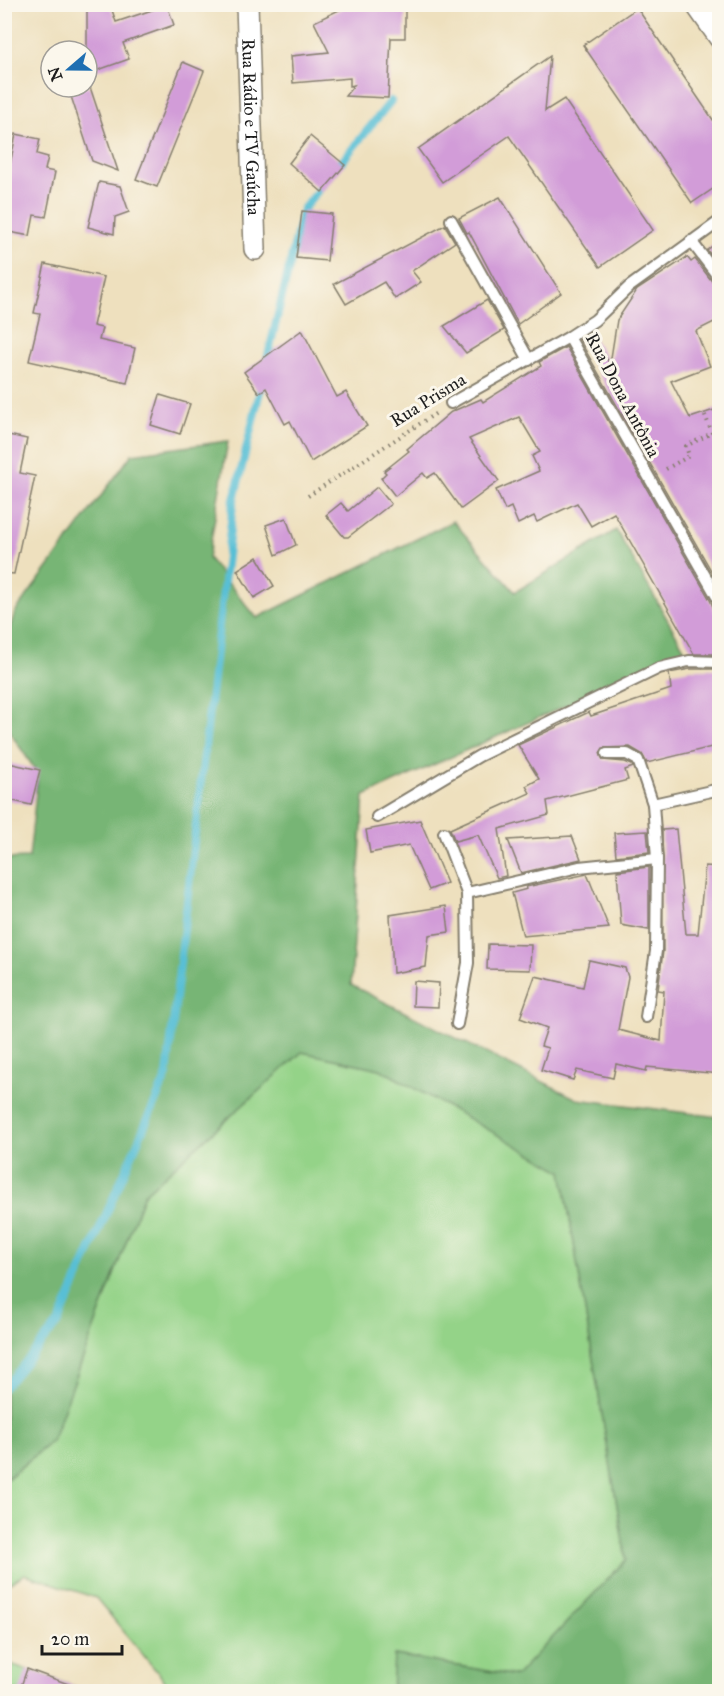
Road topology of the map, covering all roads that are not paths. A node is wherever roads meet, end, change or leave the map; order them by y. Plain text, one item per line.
1 (247, 4) edge
2 (696, 4) edge
3 (720, 38) edge
4 (451, 220) dead end
5 (720, 221) edge
6 (691, 241) junction
7 (255, 249) dead end
8 (720, 279) edge
9 (569, 337) junction
10 (529, 360) junction
11 (451, 403) road end
12 (720, 602) edge
13 (720, 662) edge
14 (607, 754) dead end
15 (720, 789) edge
16 (653, 804) junction
17 (377, 817) dead end
18 (444, 833) dead end
19 (657, 858) junction
20 (467, 893) junction
21 (646, 1017) dead end
22 (457, 1024) dead end

1 - 7 street, Rua Rádio e TV Gaúcha
2 - 3 street
4 - 10 lane
5 - 6 lane, Rua Dona Antônia
6 - 8 lane
6 - 9 lane, Rua Dona Antônia
9 - 10 lane, Rua Prisma
9 - 12 lane, Rua Dona Antônia
10 - 11 lane, Rua Prisma
13 - 17 lane
14 - 16 lane
15 - 16 lane
16 - 19 lane
18 - 20 lane
19 - 20 lane
19 - 21 lane
20 - 22 lane

